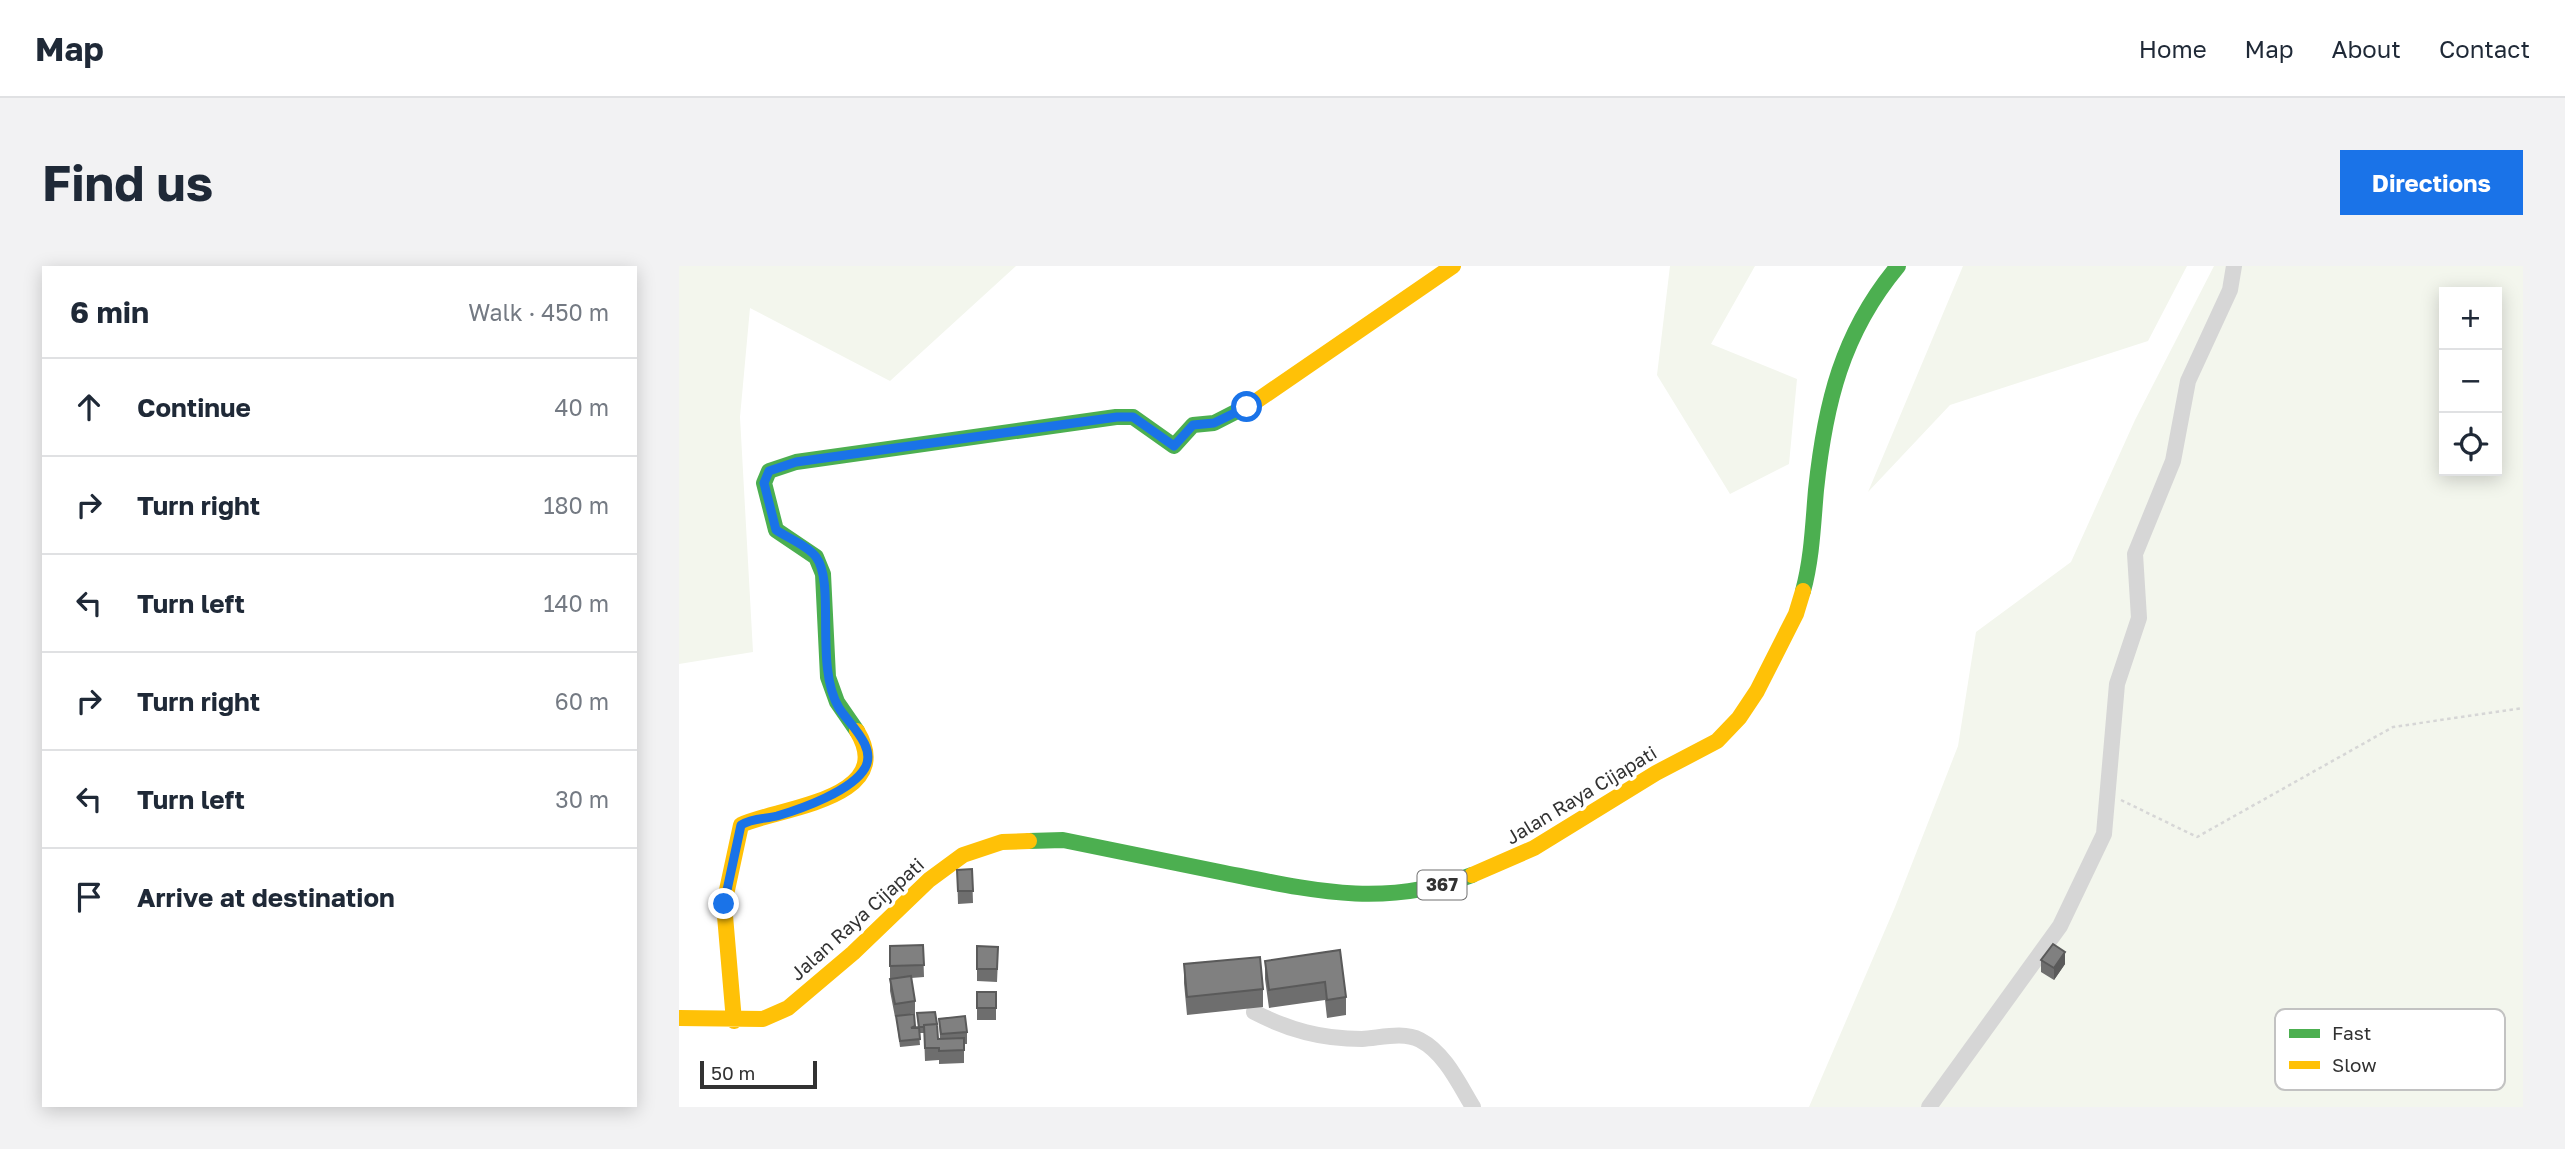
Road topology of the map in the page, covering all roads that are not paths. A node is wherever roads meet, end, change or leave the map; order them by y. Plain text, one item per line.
1 (1453, 266) edge
2 (1898, 266) edge
3 (2234, 266) edge
4 (1254, 1012) dead end
5 (679, 1018) edge
6 (734, 1021) junction
7 (1473, 1107) edge
8 (1929, 1107) edge

1 - 6 main road
2 - 6 main road, Jalan Raya Cijapati / 367
3 - 8 street
4 - 7 street
5 - 6 main road, Jalan Raya Cijapati / 367

